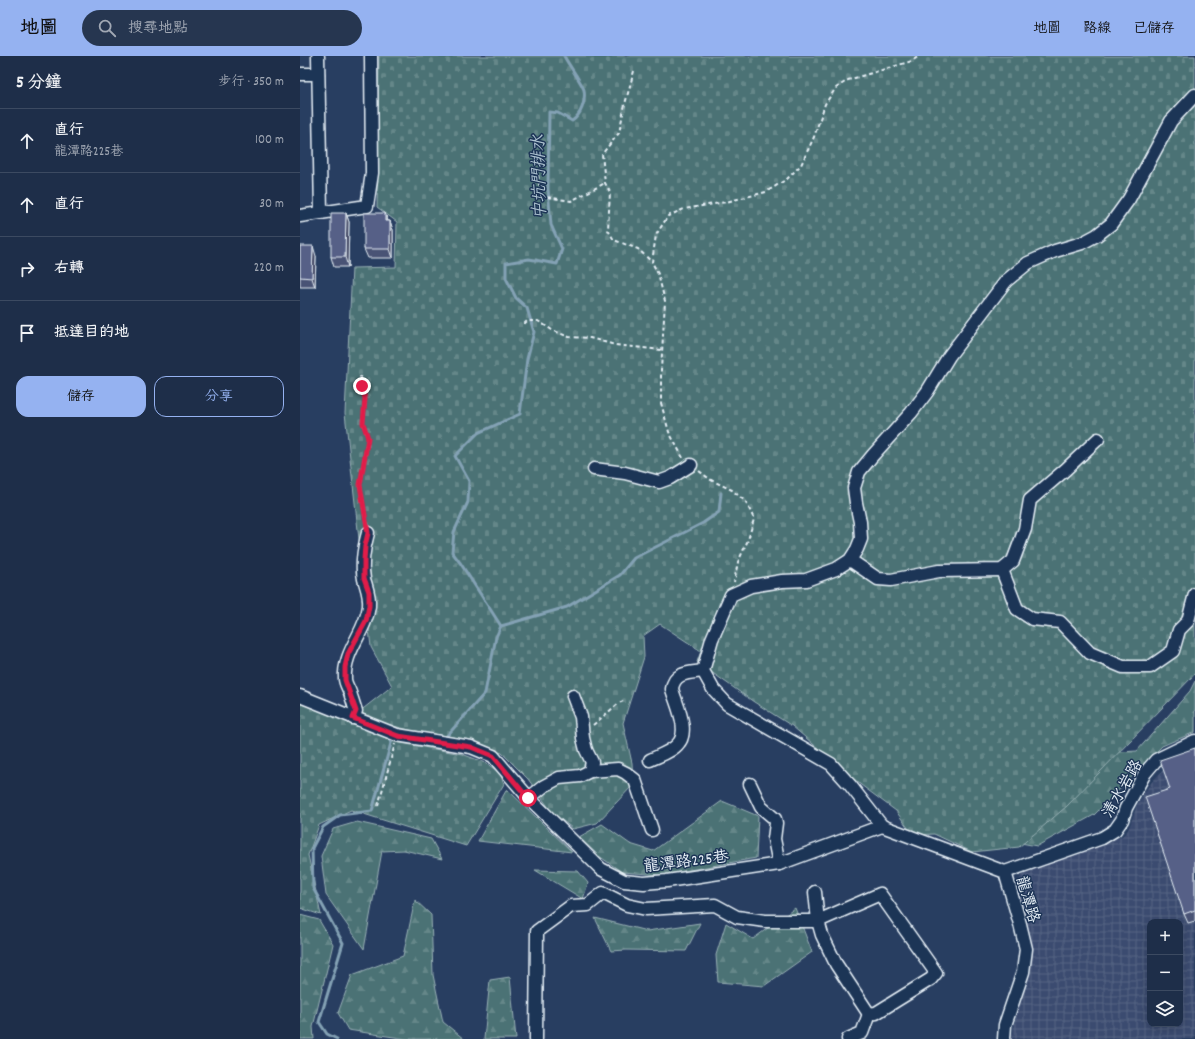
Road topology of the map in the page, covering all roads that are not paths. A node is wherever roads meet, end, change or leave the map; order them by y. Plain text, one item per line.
1 (318, 56) edge
2 (371, 56) edge
3 (300, 74) edge
4 (318, 74) junction
5 (1195, 95) edge
6 (321, 213) junction
7 (300, 216) edge
8 (1098, 439) dead end
9 (691, 465) road end
10 (594, 469) dead end
11 (368, 533) road end
12 (850, 560) junction
13 (1002, 570) junction
14 (1195, 594) edge
15 (703, 671) junction
16 (300, 696) edge
17 (573, 696) dead end
18 (353, 718) junction
19 (1195, 741) edge
20 (650, 760) dead end
21 (590, 771) junction
22 (750, 784) dead end
23 (528, 798) junction
24 (882, 826) junction
25 (652, 830) dead end
26 (779, 864) junction
27 (1005, 872) junction
28 (815, 892) dead end
29 (818, 921) junction
30 (869, 1014) junction
31 (863, 1036) edge
32 (536, 1039) edge
33 (848, 1039) edge
34 (1004, 1039) edge

1 - 4 street
2 - 6 street
3 - 4 street
4 - 6 street
5 - 12 street
6 - 7 street
8 - 13 street
9 - 10 street
11 - 18 street
12 - 13 street
12 - 15 street
13 - 14 street
15 - 20 street
15 - 24 street
16 - 18 street, 龍潭路225巷
17 - 21 street
18 - 23 street, 龍潭路225巷
19 - 27 street, 清水岩路
21 - 23 street
21 - 25 street
22 - 26 street
23 - 26 street, 龍潭路225巷
24 - 26 street, 龍潭路225巷
24 - 27 street, 龍潭路
27 - 34 street, 龍潭路
28 - 29 street
29 - 30 street
29 - 30 street
29 - 32 street
30 - 31 street
31 - 33 street

